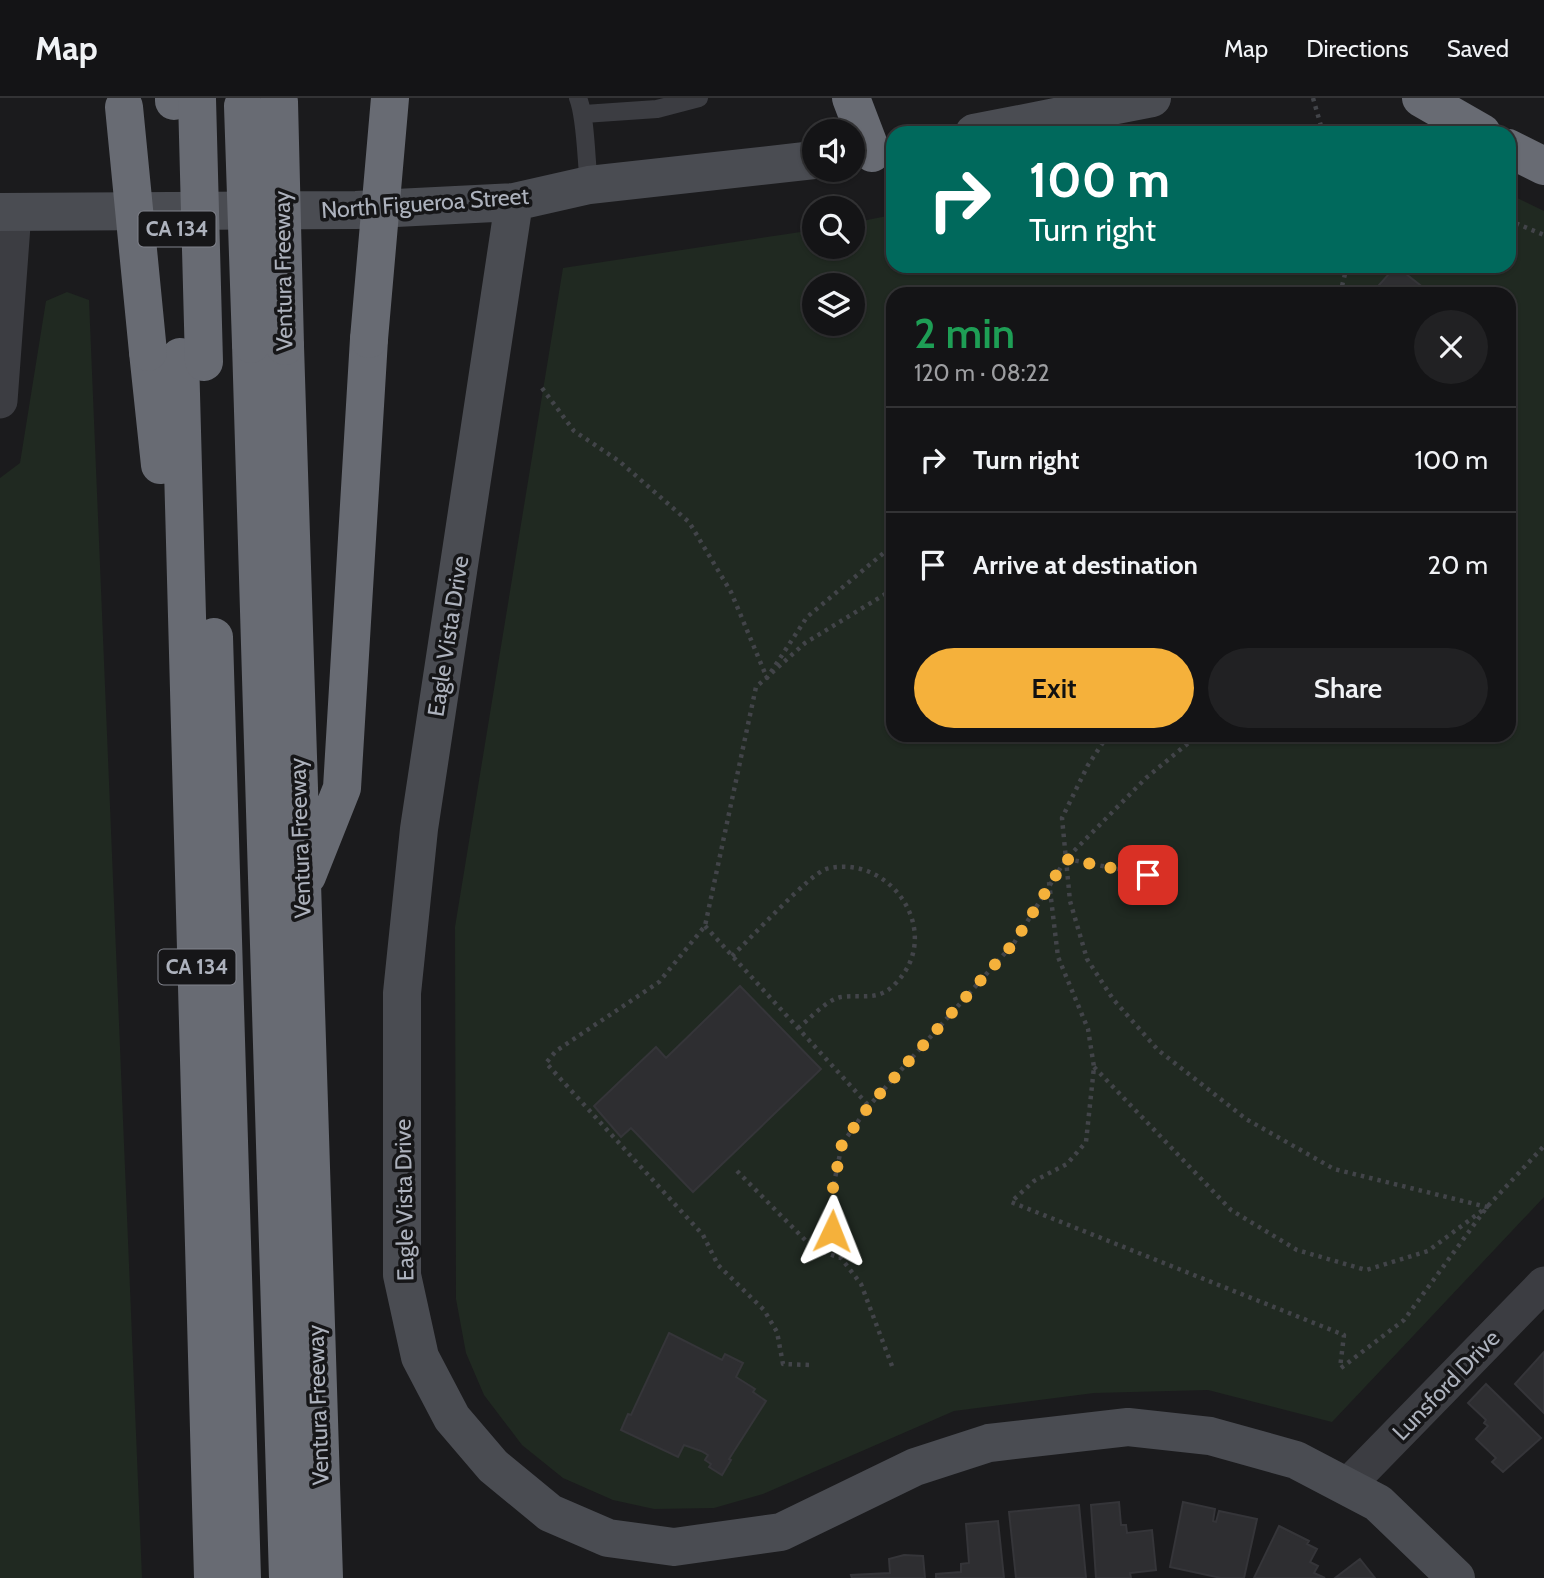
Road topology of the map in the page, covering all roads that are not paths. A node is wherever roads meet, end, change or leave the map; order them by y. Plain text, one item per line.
1 (390, 98) edge
2 (699, 98) edge
3 (851, 98) edge
4 (877, 98) edge
5 (1152, 98) edge
6 (1421, 98) edge
7 (185, 99) edge
8 (261, 101) edge
9 (123, 102) edge
10 (581, 106) edge
11 (1010, 126) edge
12 (1470, 126) edge
13 (872, 153) edge
14 (802, 161) edge
15 (589, 185) junction
16 (513, 202) junction
17 (7, 212) edge
18 (268, 345) junction
19 (177, 357) junction
20 (0, 401) edge
21 (301, 891) junction
22 (1544, 1284) edge
23 (1347, 1486) junction
24 (213, 1578) edge
25 (242, 1578) edge
26 (288, 1578) edge
27 (324, 1578) edge
28 (1456, 1578) edge

1 - 21 highway, bridge
2 - 10 lane
3 - 13 highway
4 - 13 highway
5 - 11 street
6 - 12 highway
7 - 19 highway, CA 134
8 - 18 highway, Ventura Freeway, bridge
9 - 19 highway, bridge
10 - 15 lane
14 - 15 street, North Figueroa Street
15 - 16 street, North Figueroa Street
16 - 17 street, North Figueroa Street
16 - 23 street, Eagle Vista Drive
17 - 20 street, North Figueroa Street
18 - 21 highway, Ventura Freeway
18 - 26 highway
19 - 24 highway, CA 134
19 - 25 highway
21 - 27 highway, Ventura Freeway
22 - 23 street, Lunsford Drive
23 - 28 street, Eagle Vista Drive

